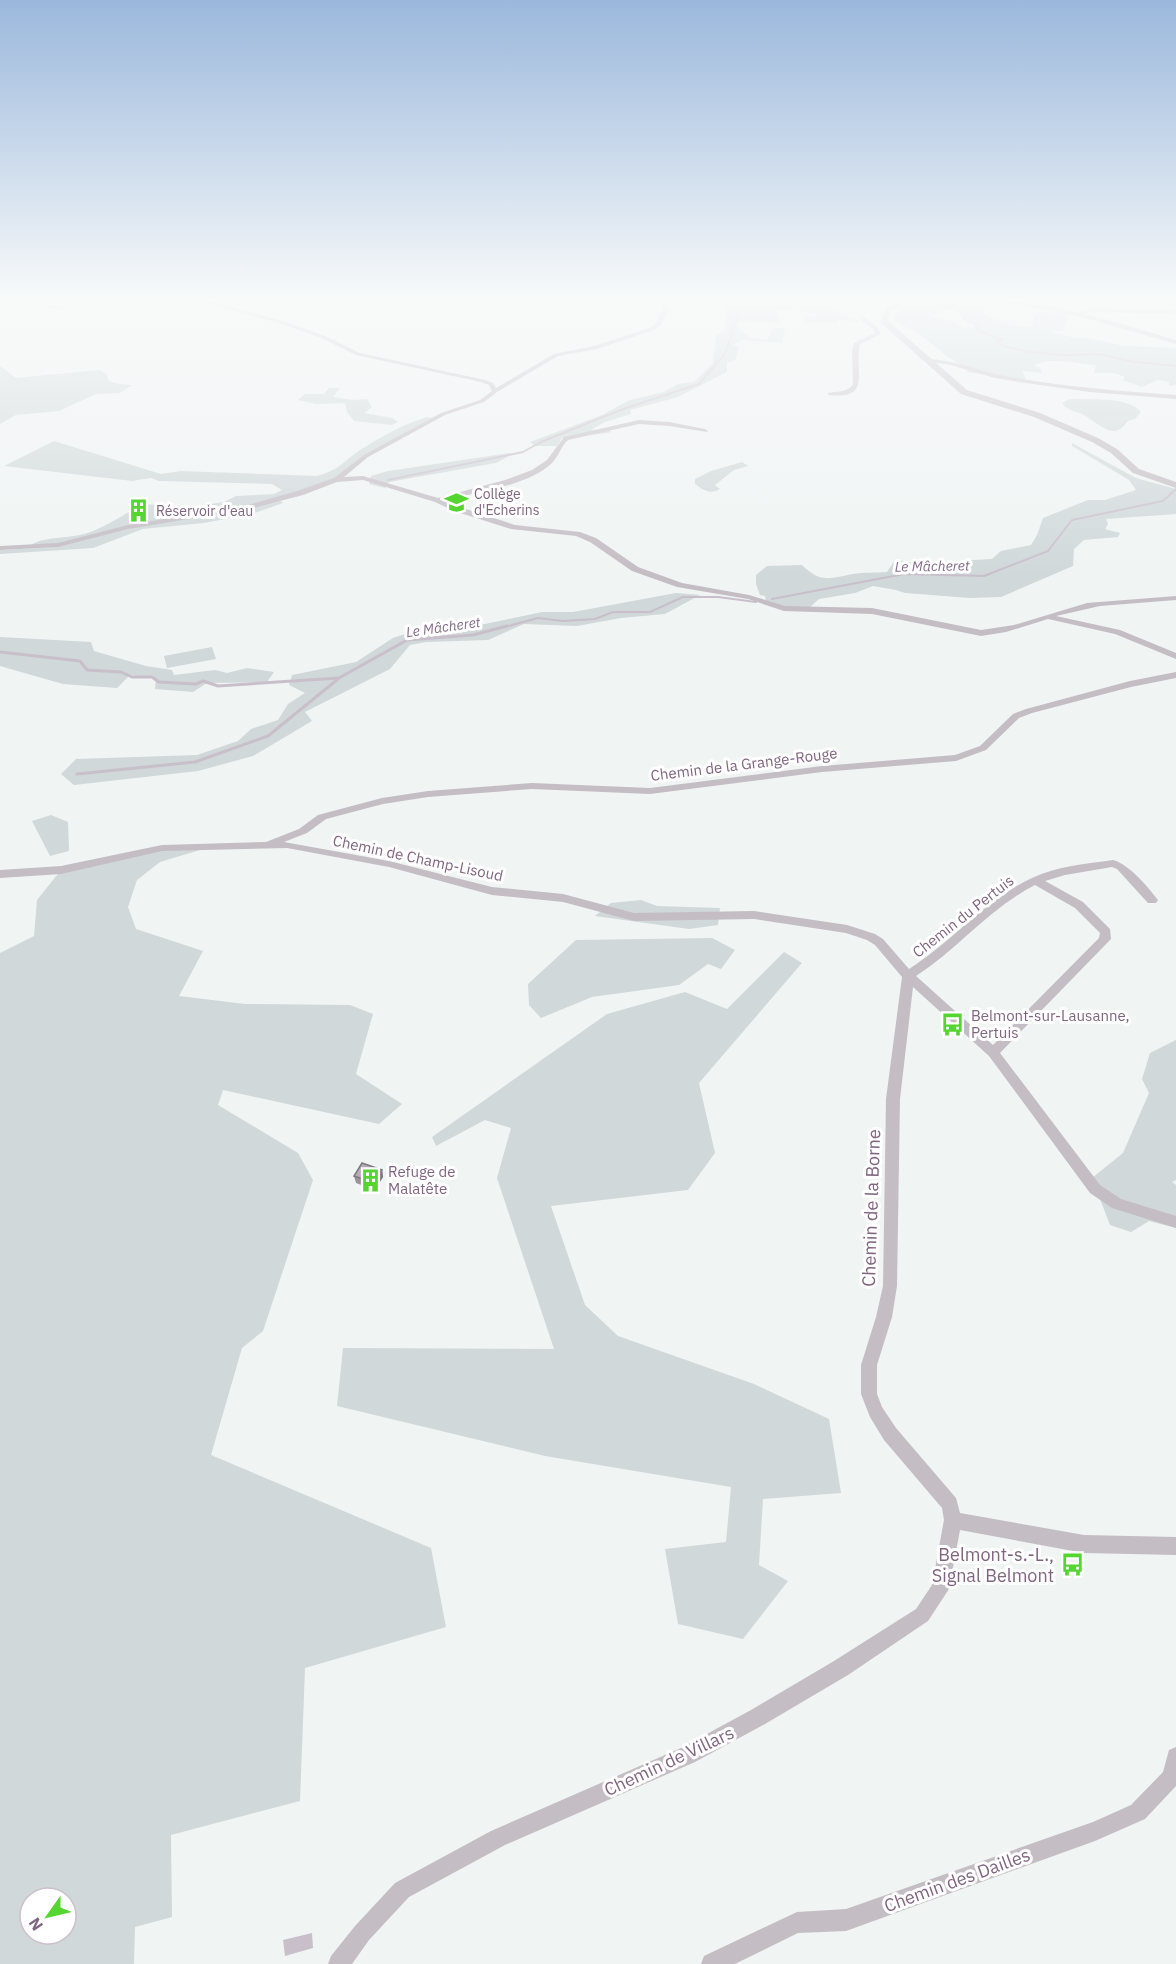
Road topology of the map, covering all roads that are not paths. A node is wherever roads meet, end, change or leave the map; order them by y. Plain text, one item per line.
1 (494, 392) edge
2 (849, 392) edge
3 (964, 392) edge
4 (1125, 392) edge
5 (830, 394) dead end
6 (1176, 397) edge
7 (705, 431) dead end
8 (352, 468) junction
9 (363, 478) junction
10 (336, 480) junction
11 (1176, 485) edge
12 (438, 500) junction
13 (0, 548) edge
14 (1176, 598) edge
15 (1050, 618) junction
16 (1176, 656) edge
17 (1176, 675) edge
18 (303, 831) junction
19 (267, 845) junction
20 (305, 848) junction
21 (0, 874) edge
22 (1036, 880) junction
23 (1152, 900) dead end
24 (909, 976) junction
25 (993, 1053) junction
26 (1176, 1222) edge
27 (953, 1520) junction
28 (1176, 1546) edge
29 (1176, 1757) edge
30 (339, 1964) edge
31 (712, 1964) edge

1 - 8 street
2 - 5 street
3 - 11 street
4 - 6 street
7 - 12 street
8 - 9 street
8 - 10 street
9 - 10 street
9 - 12 street
10 - 13 street
12 - 15 street
14 - 15 street
15 - 16 street
17 - 18 street, Chemin de la Grange-Rouge
18 - 19 street, Chemin de la Grange-Rouge
18 - 20 street
19 - 20 street, Chemin de la Grange-Rouge
19 - 21 street, Chemin de la Grange-Rouge
20 - 24 street, Chemin de Champ-Lisoud
22 - 23 street, Chemin du Pertuis
22 - 24 street, Chemin du Pertuis
22 - 25 street, Chemin du Pertuis
24 - 25 street
24 - 27 street, Chemin de la Borne
25 - 26 street
27 - 28 street
27 - 30 street, Chemin de Villars
29 - 31 street, Chemin des Dailles

